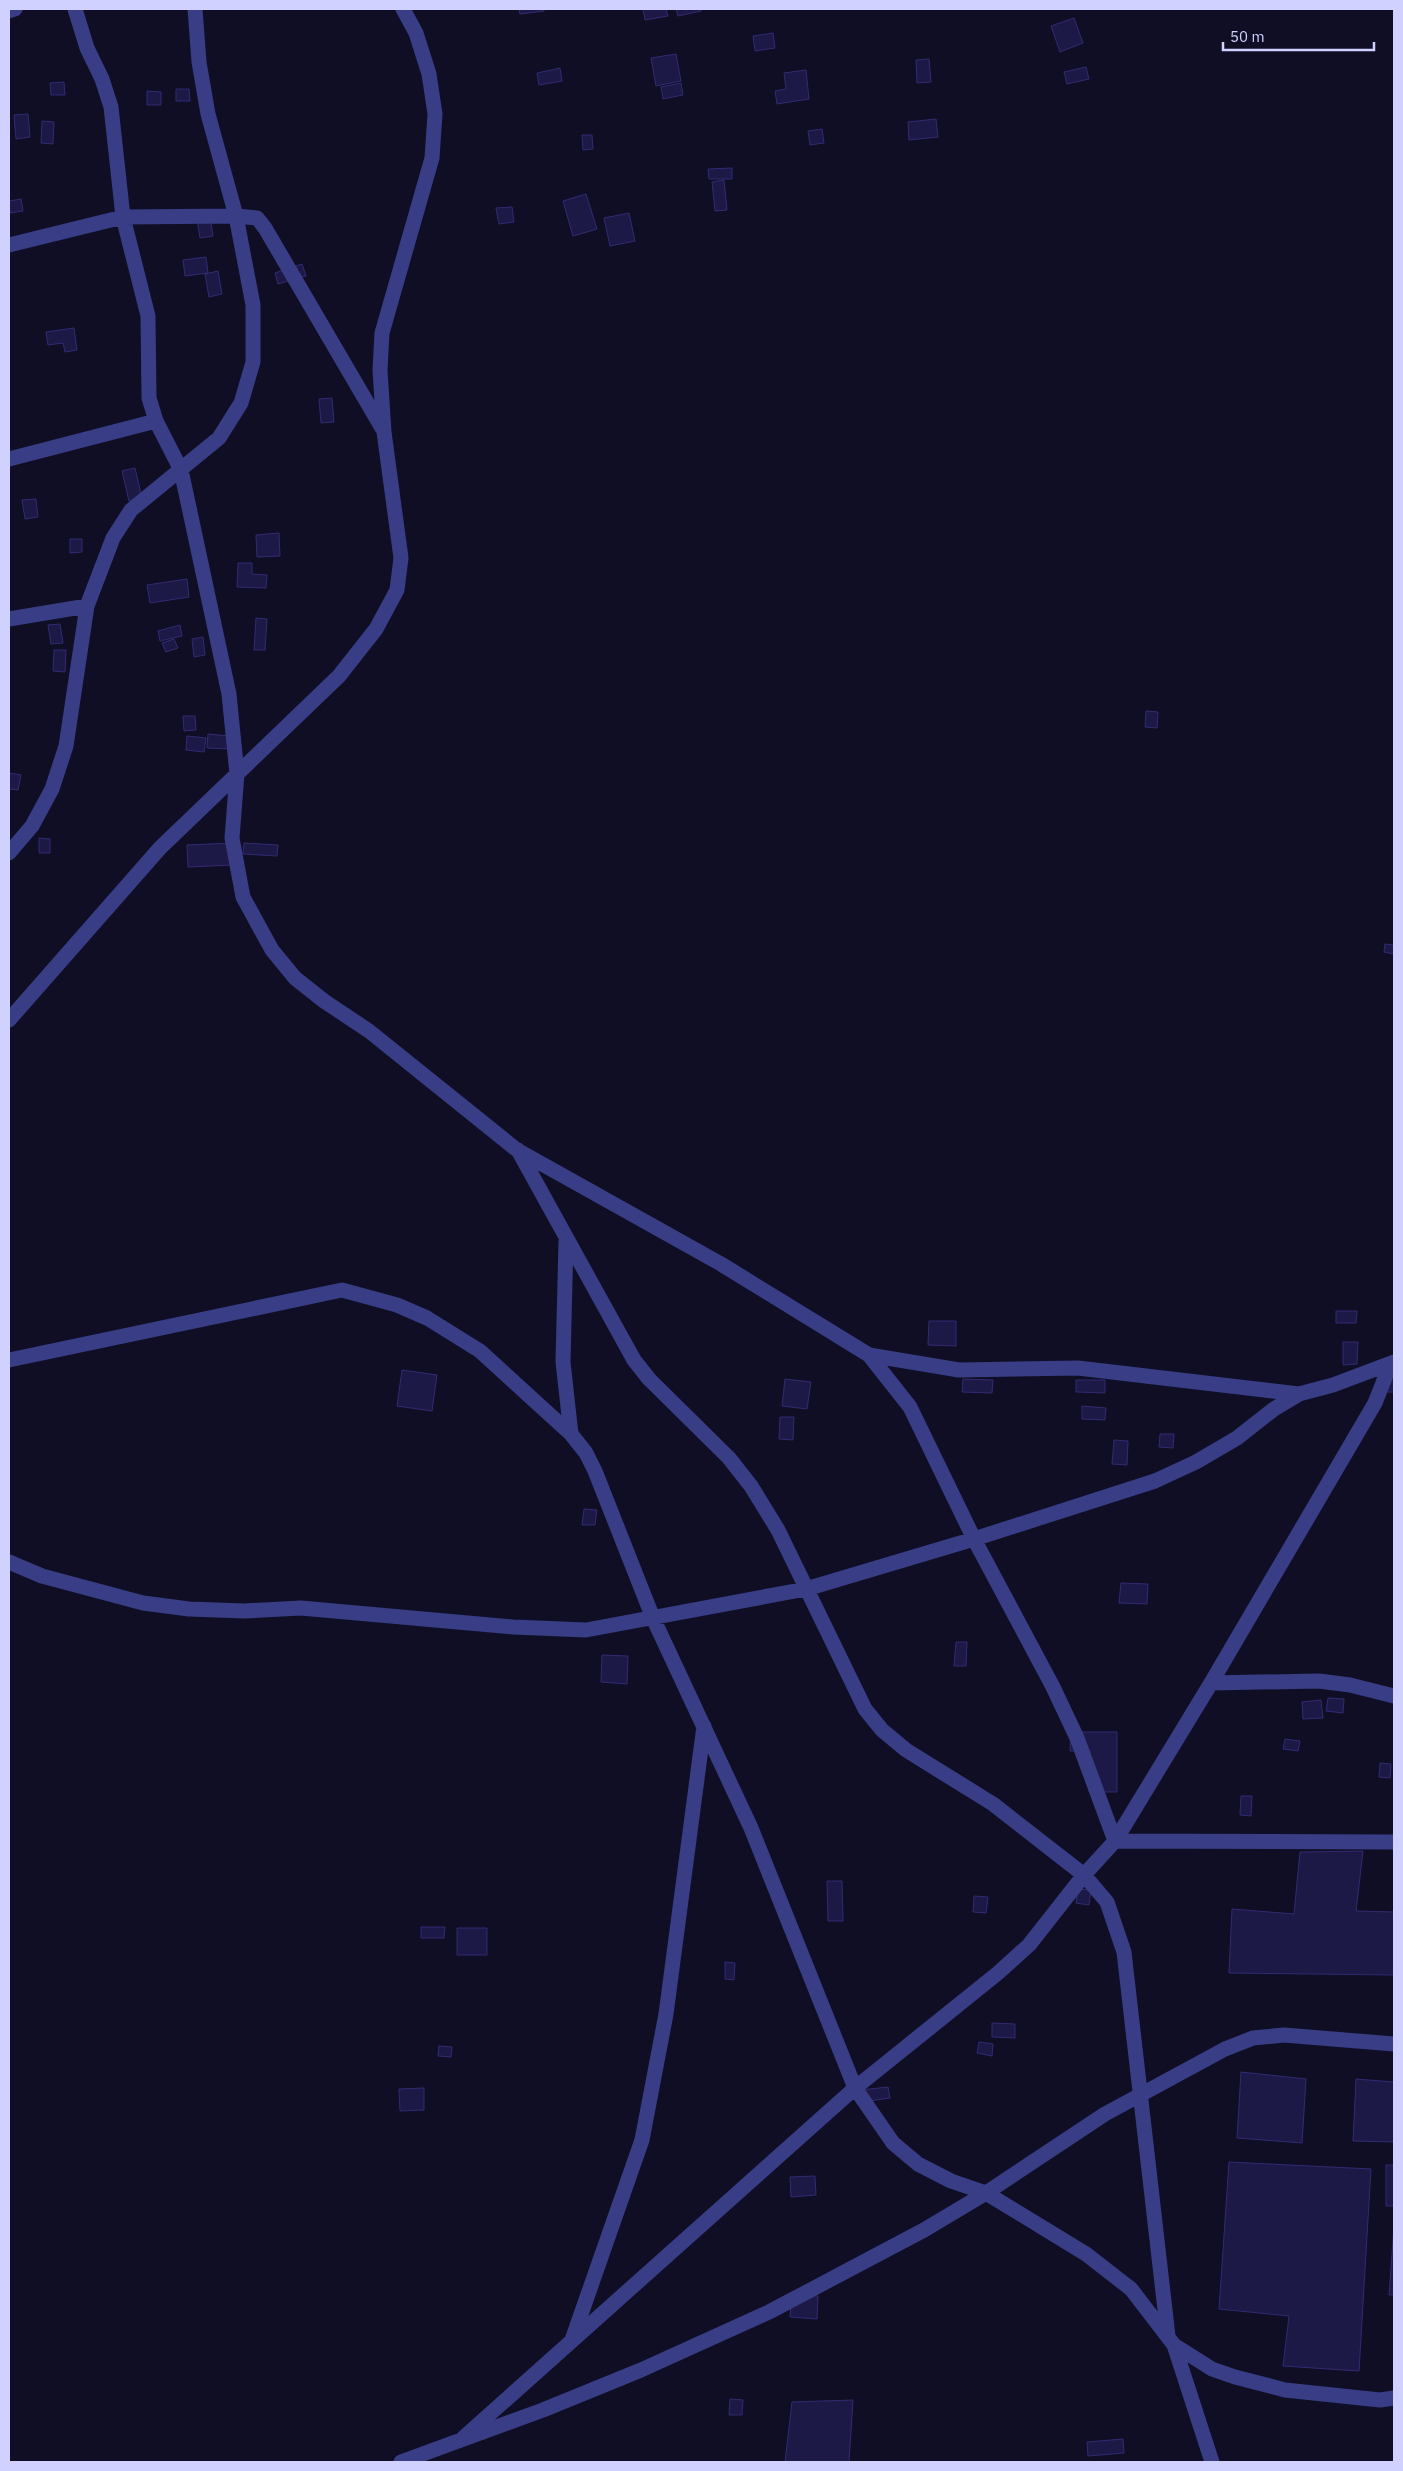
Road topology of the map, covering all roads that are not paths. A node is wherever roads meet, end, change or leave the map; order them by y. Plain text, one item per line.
1 (15, 9) edge
2 (74, 9) edge
3 (195, 9) edge
4 (403, 9) edge
5 (9, 11) edge
6 (236, 216) junction
7 (123, 217) junction
8 (9, 245) edge
9 (156, 421) junction
10 (384, 432) junction
11 (9, 455) edge
12 (9, 459) edge
13 (181, 470) junction
14 (87, 606) junction
15 (9, 619) edge
16 (237, 774) junction
17 (9, 853) edge
18 (9, 1020) edge
19 (517, 1150) junction
20 (566, 1239) junction
21 (869, 1356) junction
22 (9, 1360) edge
23 (1392, 1364) edge
24 (1299, 1394) junction
25 (571, 1434) junction
26 (974, 1539) junction
27 (9, 1562) edge
28 (806, 1589) junction
29 (653, 1618) junction
30 (1211, 1683) junction
31 (1394, 1691) edge
32 (704, 1726) junction
33 (1115, 1841) junction
34 (1394, 1842) edge
35 (1084, 1875) junction
36 (1394, 2044) edge
37 (855, 2088) junction
38 (1141, 2094) junction
39 (986, 2194) junction
40 (1171, 2341) junction
41 (571, 2342) junction
42 (1394, 2398) edge
43 (464, 2438) junction
44 (401, 2462) edge
45 (1212, 2462) edge

1 - 5 street
2 - 7 street
3 - 6 street
4 - 10 street
6 - 7 street
6 - 10 street
6 - 13 street
7 - 8 street
7 - 9 street
9 - 12 street
9 - 13 street
10 - 16 street
11 - 12 street
13 - 14 street
13 - 16 street
14 - 15 street
14 - 17 street
16 - 18 street
16 - 19 street
19 - 20 street
19 - 21 street
20 - 25 street
20 - 28 street
21 - 24 street
21 - 26 street
22 - 25 street
23 - 24 street
23 - 30 street
24 - 26 street
25 - 29 street
26 - 28 street
26 - 33 street
27 - 29 street
28 - 29 street
28 - 35 street
29 - 32 street
30 - 31 street
30 - 33 street
32 - 37 street
32 - 41 street
33 - 34 street
33 - 35 street
35 - 37 street
35 - 38 street
36 - 38 street
37 - 39 street
37 - 41 street
38 - 39 street
38 - 40 street
39 - 40 street
39 - 43 street
40 - 42 street
40 - 45 street
41 - 43 street
43 - 44 street

